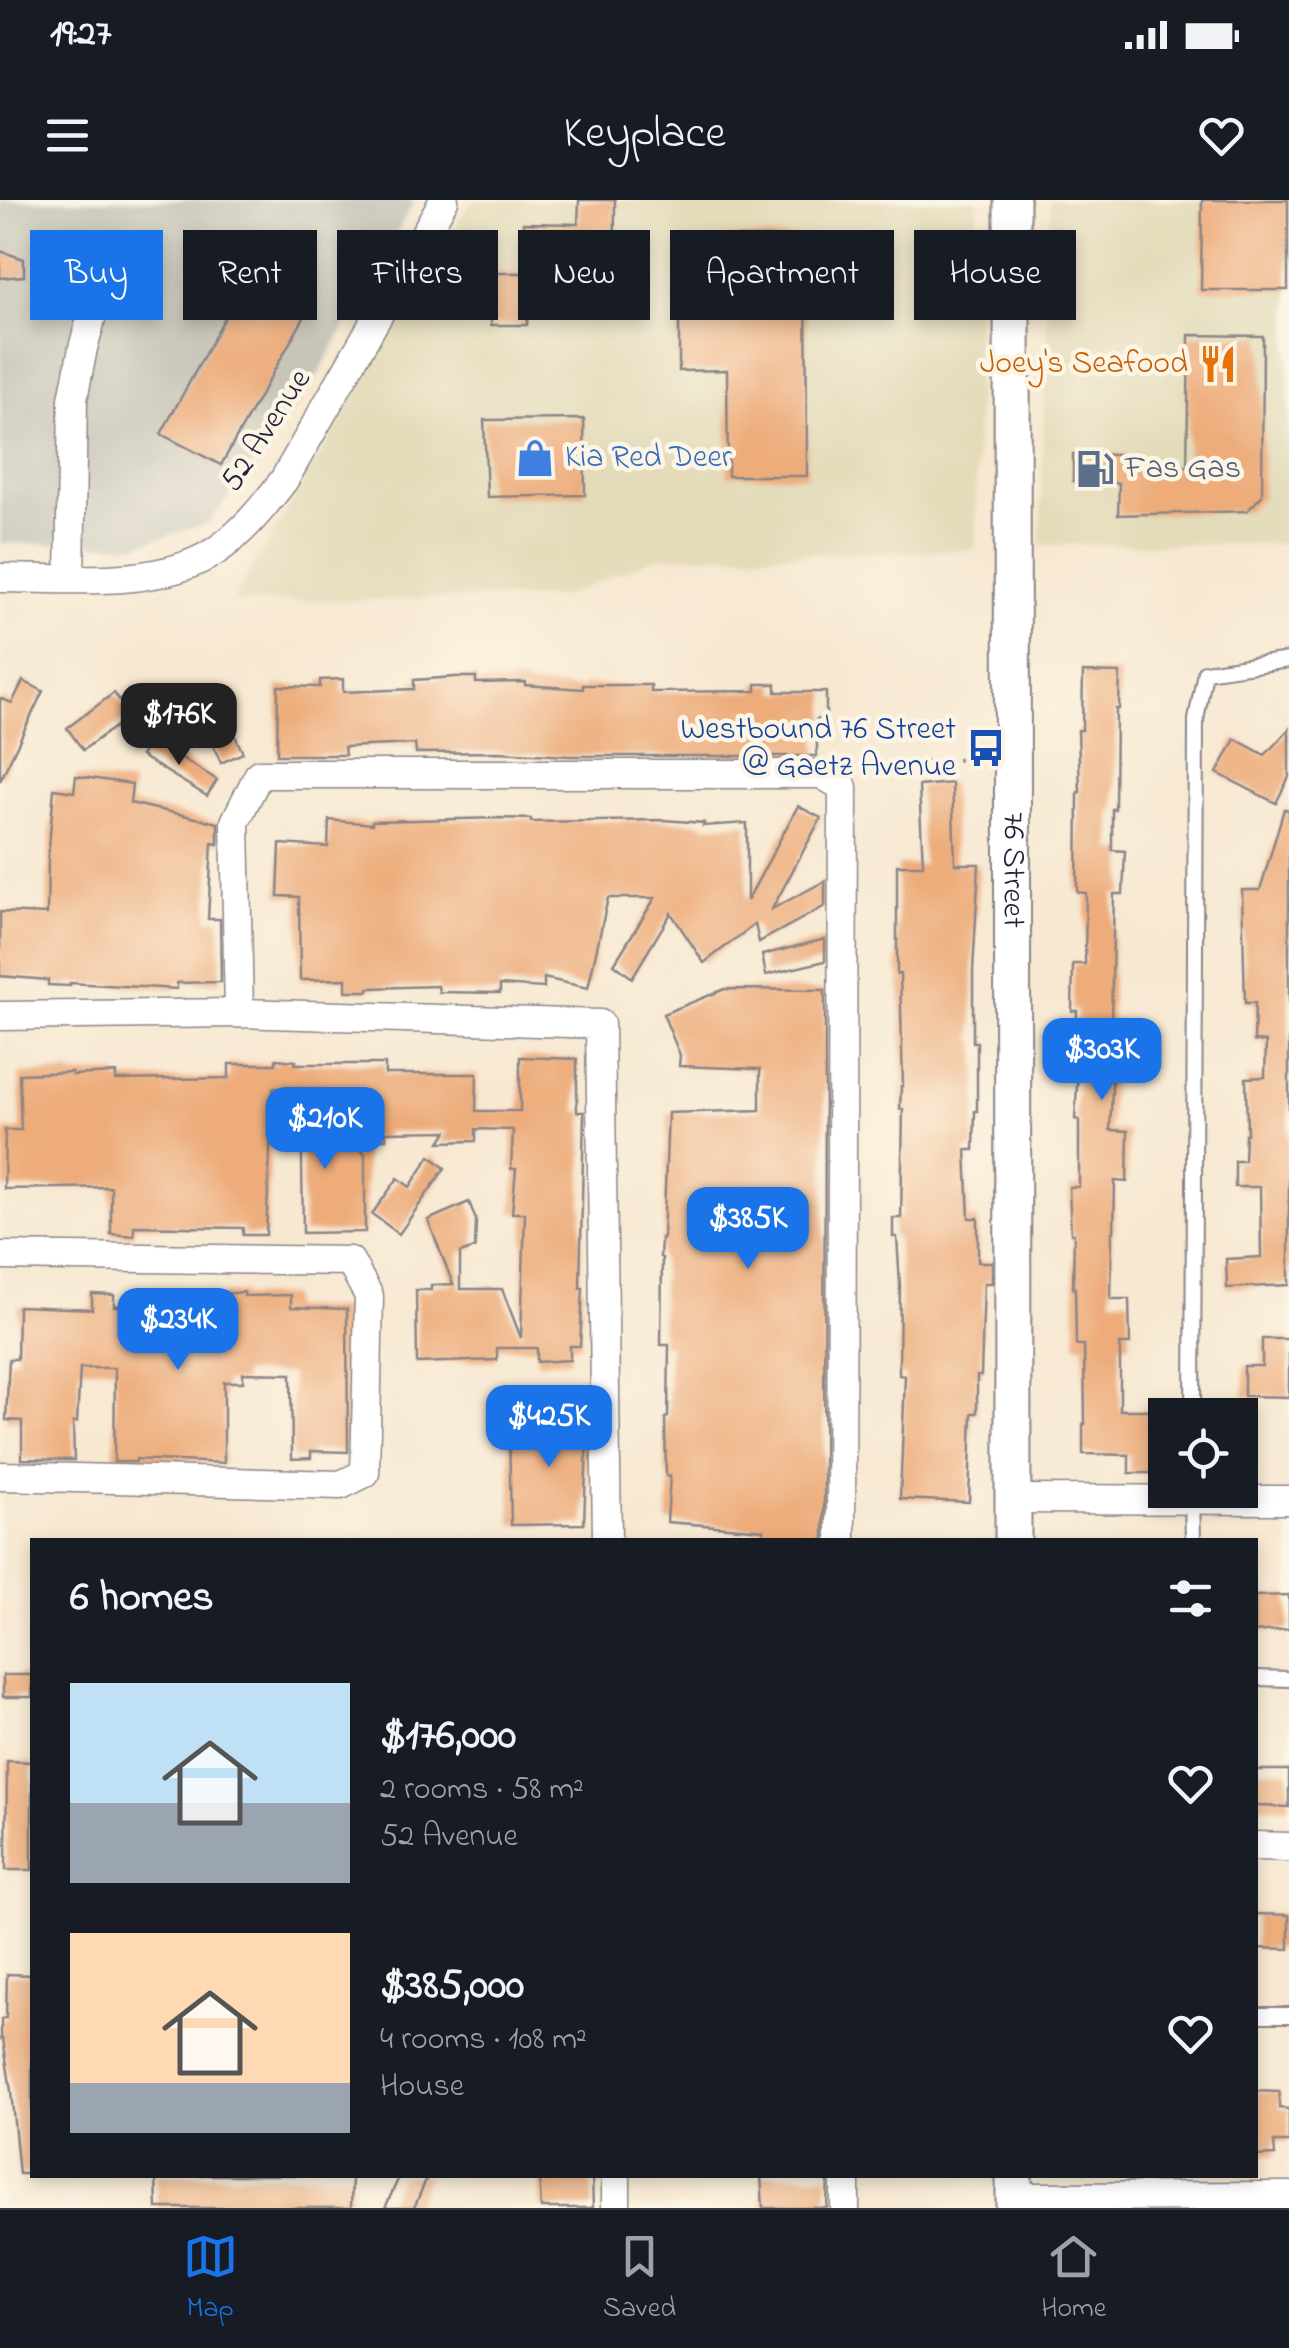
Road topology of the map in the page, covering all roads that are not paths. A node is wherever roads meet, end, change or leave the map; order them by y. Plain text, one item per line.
1 (444, 200) edge
2 (1012, 200) edge
3 (91, 320) edge
4 (0, 578) edge
5 (70, 578) junction
6 (1289, 660) edge
7 (239, 1013) junction
8 (0, 1016) edge
9 (0, 1256) edge
10 (1193, 1398) edge
11 (0, 1476) edge
12 (1148, 1496) edge
13 (1258, 1498) edge
14 (1012, 1499) junction
15 (1289, 1500) edge
16 (1192, 1508) edge
17 (607, 1538) edge
18 (841, 1538) edge
19 (1012, 1538) edge
20 (1193, 1538) edge
21 (1258, 1678) edge
22 (1289, 1678) edge
23 (1258, 1846) edge
24 (1289, 1847) edge
25 (1258, 2015) edge
26 (1289, 2015) edge
27 (616, 2178) edge
28 (845, 2178) edge
29 (1013, 2193) edge
30 (1195, 2196) edge
31 (1289, 2196) edge
32 (616, 2208) edge
33 (845, 2208) edge

1 - 5 street, 52 Avenue
2 - 14 street, 76 Street
3 - 5 street
4 - 5 street, 52 Avenue
6 - 10 lane
7 - 8 street
7 - 17 street
7 - 18 street
9 - 11 street
12 - 14 street
13 - 15 street
14 - 19 street, 76 Street
16 - 20 lane
21 - 22 lane
23 - 24 street
25 - 26 lane
27 - 32 street
28 - 33 street
29 - 30 street
30 - 31 street

